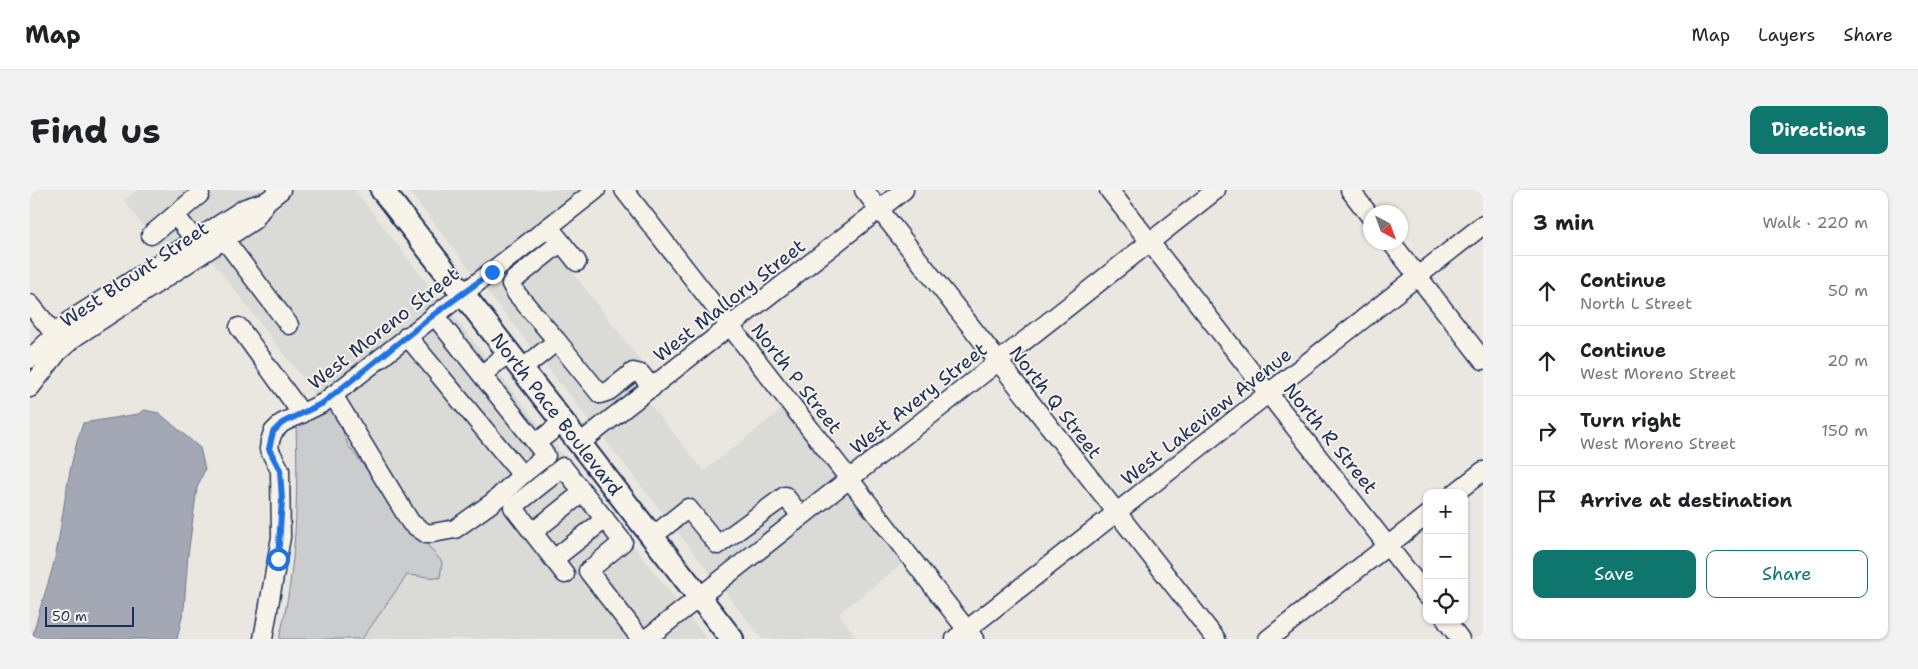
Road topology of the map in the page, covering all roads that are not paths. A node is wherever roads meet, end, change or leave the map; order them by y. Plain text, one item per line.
1 (281, 190) edge
2 (382, 190) edge
3 (596, 190) edge
4 (624, 190) edge
5 (864, 190) edge
6 (904, 190) edge
7 (1109, 190) edge
8 (1216, 190) edge
9 (1350, 190) edge
10 (200, 194) dead end
11 (267, 201) junction
12 (1363, 207) edge
13 (879, 210) junction
14 (175, 215) junction
15 (1483, 225) edge
16 (549, 227) junction
17 (151, 235) dead end
18 (195, 240) junction
19 (224, 240) junction
20 (561, 242) junction
21 (1150, 242) junction
22 (1397, 250) edge
23 (577, 262) dead end
24 (1418, 276) junction
25 (463, 293) junction
26 (119, 297) junction
27 (30, 304) edge
28 (434, 315) junction
29 (289, 325) dead end
30 (239, 327) dead end
31 (730, 327) junction
32 (407, 336) junction
33 (59, 340) junction
34 (557, 341) junction
35 (30, 359) edge
36 (516, 360) junction
37 (1483, 360) edge
38 (998, 362) junction
39 (482, 375) junction
40 (30, 388) edge
41 (652, 388) junction
42 (1269, 394) junction
43 (334, 395) junction
44 (302, 414) junction
45 (564, 422) junction
46 (580, 443) junction
47 (536, 444) junction
48 (1483, 471) edge
49 (522, 475) junction
50 (849, 479) junction
51 (1460, 489) edge
52 (583, 492) junction
53 (1116, 513) junction
54 (801, 516) junction
55 (1423, 518) edge
56 (605, 519) junction
57 (532, 532) junction
58 (652, 538) junction
59 (1388, 545) junction
60 (554, 559) junction
61 (565, 574) dead end
62 (1423, 591) edge
63 (699, 596) junction
64 (1449, 624) edge
65 (965, 636) edge
66 (262, 639) edge
67 (640, 639) edge
68 (646, 639) edge
69 (732, 639) edge
70 (1216, 639) edge
71 (1268, 639) edge
72 (1460, 639) edge

1 - 11 street, West Blount Street
2 - 25 main road, North Pace Boulevard
3 - 16 street, West Moreno Street
4 - 31 street, North P Street
5 - 13 street, North Q Street
6 - 13 street, West Mallory Street
7 - 21 street, North R Street
8 - 21 street, West Avery Street
9 - 12 street
10 - 14 street
11 - 18 street, West Blount Street
11 - 19 street, West Blount Street
13 - 31 street, West Mallory Street
13 - 38 street, North Q Street
14 - 17 street
14 - 18 street
15 - 24 street, West Lakeview Avenue
16 - 20 street
16 - 25 street, West Moreno Street
18 - 26 street, West Blount Street
19 - 26 street, West Blount Street
19 - 29 street
20 - 23 street
20 - 34 street
21 - 38 street, West Avery Street
21 - 42 street, North R Street
22 - 24 street
24 - 37 street
24 - 42 street, West Lakeview Avenue
25 - 28 street, West Moreno Street
25 - 36 main road, North Pace Boulevard
26 - 33 street, West Blount Street
27 - 33 street
28 - 32 street, West Moreno Street
28 - 39 street
30 - 44 street
31 - 41 street, West Mallory Street
31 - 50 street, North P Street
32 - 43 street, West Moreno Street
32 - 49 street
33 - 35 street, West Blount Street
33 - 40 street, West Blount Street
34 - 36 street
34 - 41 street
36 - 39 street
36 - 45 main road, North Pace Boulevard
38 - 50 street, West Avery Street
38 - 53 street, North Q Street
39 - 47 street
41 - 46 street, West Mallory Street
42 - 53 street, West Lakeview Avenue
42 - 59 street, North R Street
43 - 44 street, West Moreno Street
43 - 49 street
44 - 66 street, West Moreno Street
45 - 46 main road, North Pace Boulevard
45 - 47 street
46 - 58 main road, North Pace Boulevard
47 - 49 street
48 - 51 street
50 - 54 street, West Avery Street
50 - 65 street, North P Street
52 - 56 street
52 - 57 street
52 - 57 street
53 - 65 street, West Lakeview Avenue
53 - 70 street, North Q Street
54 - 58 street
54 - 63 street, West Avery Street
55 - 59 street
56 - 60 street
56 - 67 street
57 - 60 street
58 - 63 main road, North Pace Boulevard
59 - 62 street, North R Street
59 - 71 street
60 - 61 street
63 - 68 street, West Avery Street
63 - 69 main road, North Pace Boulevard
64 - 72 street

